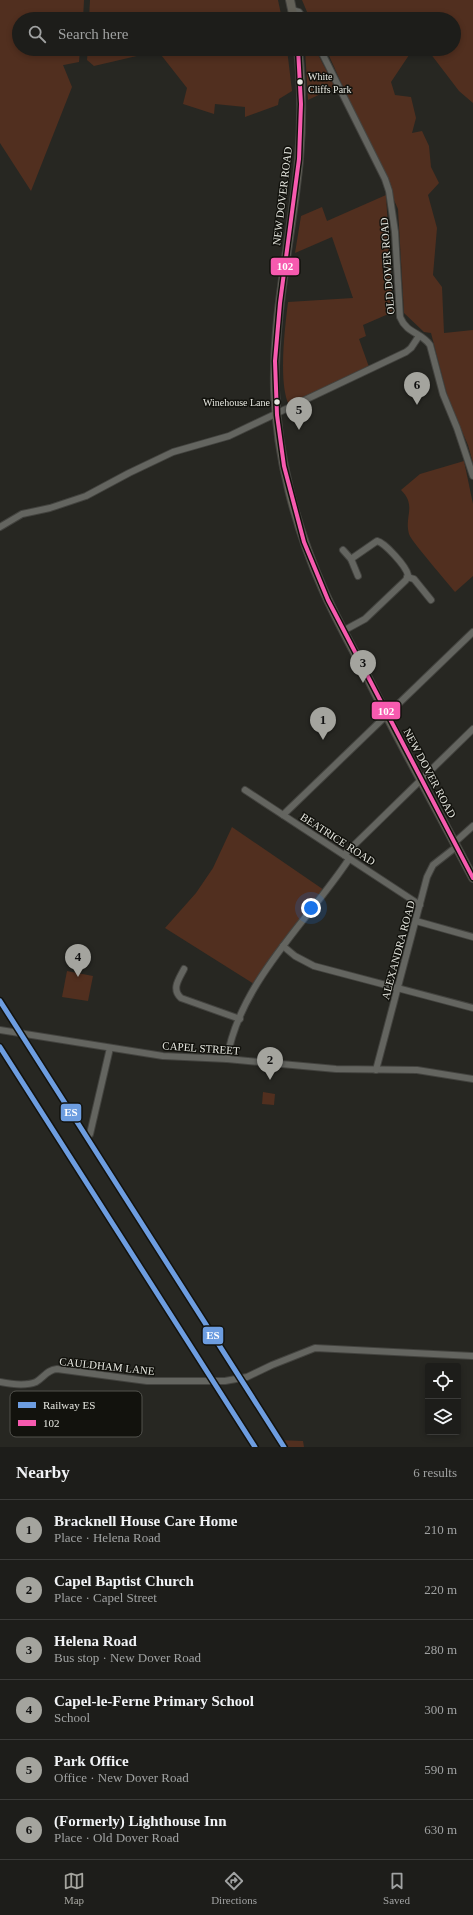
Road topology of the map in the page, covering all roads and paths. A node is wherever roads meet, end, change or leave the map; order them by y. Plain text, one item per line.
1 (290, 0) edge
2 (292, 10) joint
3 (299, 12) edge
4 (299, 56) edge
5 (323, 56) edge
6 (419, 336) junction
7 (277, 412) junction
8 (473, 476) edge
9 (0, 527) edge
10 (343, 550) dead end
11 (350, 559) junction
12 (358, 576) dead end
13 (407, 577) junction
14 (431, 600) dead end
15 (343, 631) junction
16 (473, 632) edge
17 (387, 715) junction
18 (473, 729) edge
19 (421, 779) junction
20 (245, 790) dead end
21 (283, 815) junction
22 (473, 826) edge
23 (455, 845) junction
24 (347, 857) junction
25 (470, 866) edge
26 (473, 878) edge
27 (420, 905) junction
28 (416, 922) junction
29 (473, 937) edge
30 (283, 946) junction
31 (184, 969) dead end
32 (398, 989) junction
33 (473, 1008) edge
34 (240, 1019) junction
35 (0, 1030) edge
36 (110, 1048) junction
37 (227, 1059) junction
38 (376, 1070) junction
39 (473, 1079) edge
40 (90, 1134) dead end
41 (473, 1356) edge
42 (0, 1382) edge

1 - 2 main road
2 - 3 street
4 - 7 main road, NEW DOVER ROAD
5 - 6 street, OLD DOVER ROAD
6 - 7 street
6 - 8 street, OLD DOVER ROAD
7 - 9 street
7 - 15 main road, NEW DOVER ROAD
10 - 11 street
11 - 12 street
11 - 13 street
13 - 14 street
13 - 15 street
15 - 17 main road, NEW DOVER ROAD
16 - 17 street
17 - 19 main road, NEW DOVER ROAD
17 - 21 street
18 - 19 street
19 - 23 main road, NEW DOVER ROAD
19 - 24 street
20 - 21 street, BEATRICE ROAD
21 - 24 street, BEATRICE ROAD
22 - 23 street, ALEXANDRA ROAD
23 - 25 main road, NEW DOVER ROAD
23 - 27 street, ALEXANDRA ROAD
24 - 27 street, BEATRICE ROAD
24 - 30 street
25 - 26 main road, NEW DOVER ROAD
27 - 28 street, ALEXANDRA ROAD
28 - 29 street
28 - 32 street, ALEXANDRA ROAD
30 - 32 street
30 - 34 street
31 - 34 street
32 - 33 street
32 - 38 street, ALEXANDRA ROAD
34 - 37 street
35 - 36 street, CAPEL STREET
36 - 37 street, CAPEL STREET
36 - 40 street
37 - 38 street, CAPEL STREET
38 - 39 street, CAPEL STREET
41 - 42 street, CAULDHAM LANE

